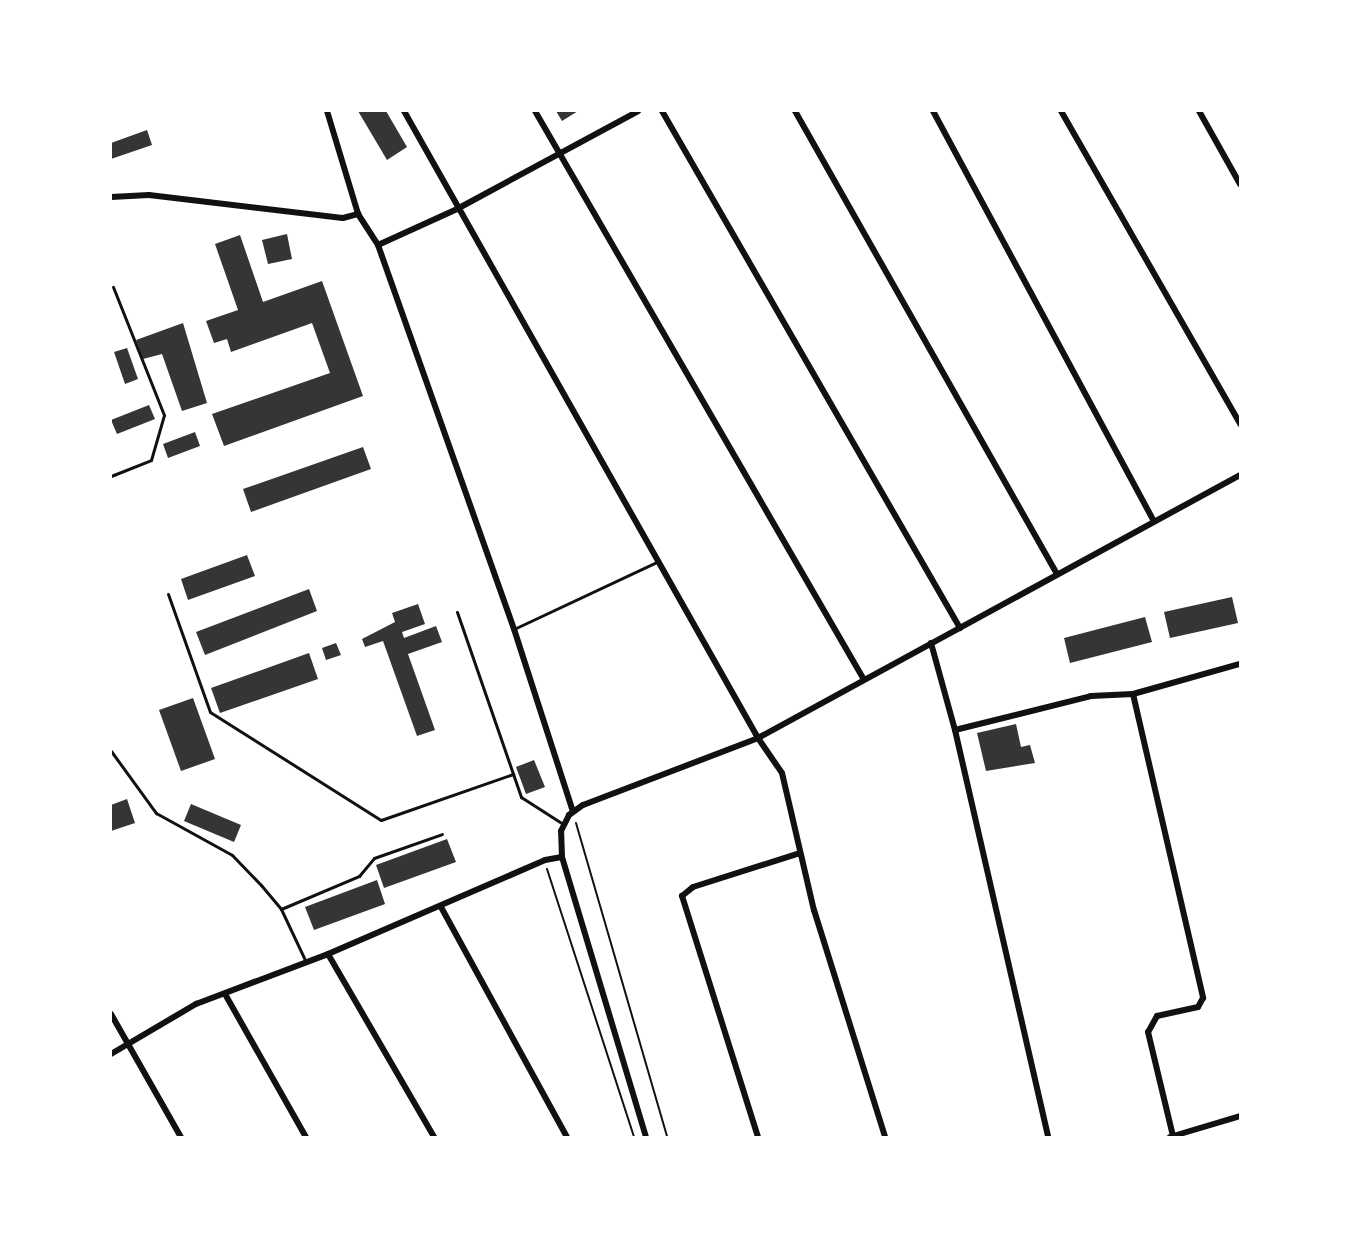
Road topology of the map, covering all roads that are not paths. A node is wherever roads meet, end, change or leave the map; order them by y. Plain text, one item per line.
1 (327, 111) edge
2 (404, 111) edge
3 (535, 111) edge
4 (638, 111) edge
5 (662, 111) edge
6 (795, 111) edge
7 (933, 111) edge
8 (1061, 111) edge
9 (1199, 111) edge
10 (559, 154) junction
11 (1240, 184) edge
12 (111, 197) edge
13 (457, 209) junction
14 (358, 214) junction
15 (378, 244) junction
16 (113, 287) dead end
17 (1240, 424) edge
18 (111, 476) edge
19 (1239, 478) edge
20 (1154, 521) junction
21 (660, 561) junction
22 (1057, 574) junction
23 (168, 594) dead end
24 (458, 612) dead end
25 (960, 627) junction
26 (514, 629) junction
27 (931, 644) junction
28 (1240, 664) edge
29 (863, 678) junction
30 (1133, 693) junction
31 (955, 730) junction
32 (758, 738) junction
33 (111, 751) edge
34 (513, 774) junction
35 (573, 812) junction
36 (563, 824) junction
37 (442, 834) dead end
38 (800, 854) junction
39 (562, 857) junction
40 (441, 907) junction
41 (281, 909) junction
42 (328, 954) junction
43 (305, 960) junction
44 (225, 994) junction
45 (111, 1014) edge
46 (127, 1043) junction
47 (111, 1054) edge
48 (1240, 1116) edge
49 (181, 1137) edge
50 (306, 1137) edge
51 (434, 1137) edge
52 (567, 1137) edge
53 (646, 1137) edge
54 (759, 1137) edge
55 (885, 1137) edge
56 (1048, 1137) edge
57 (1171, 1137) edge

1 - 14 street
2 - 13 street
3 - 10 street
4 - 10 street
5 - 25 street
6 - 22 street
7 - 20 street
8 - 17 street
9 - 11 street
10 - 13 street
10 - 29 street
12 - 14 street
13 - 15 street
13 - 21 street
14 - 15 street
15 - 26 street
16 - 18 lane
19 - 20 street
20 - 22 street
21 - 26 lane
21 - 32 street
22 - 25 street
23 - 34 lane
24 - 34 lane
25 - 27 street
26 - 35 street
27 - 29 street
27 - 31 street
28 - 30 street
29 - 32 street
30 - 31 street
30 - 57 street
31 - 56 street
32 - 35 street
32 - 38 street
33 - 41 lane
34 - 36 lane
35 - 36 street
36 - 39 street
37 - 41 lane
38 - 54 street
38 - 55 street
39 - 40 street
39 - 53 street
40 - 42 street
40 - 52 street
41 - 43 lane
42 - 43 street
42 - 51 street
43 - 44 street
44 - 46 street
44 - 50 street
45 - 46 street
46 - 47 street
46 - 49 street
48 - 57 street

